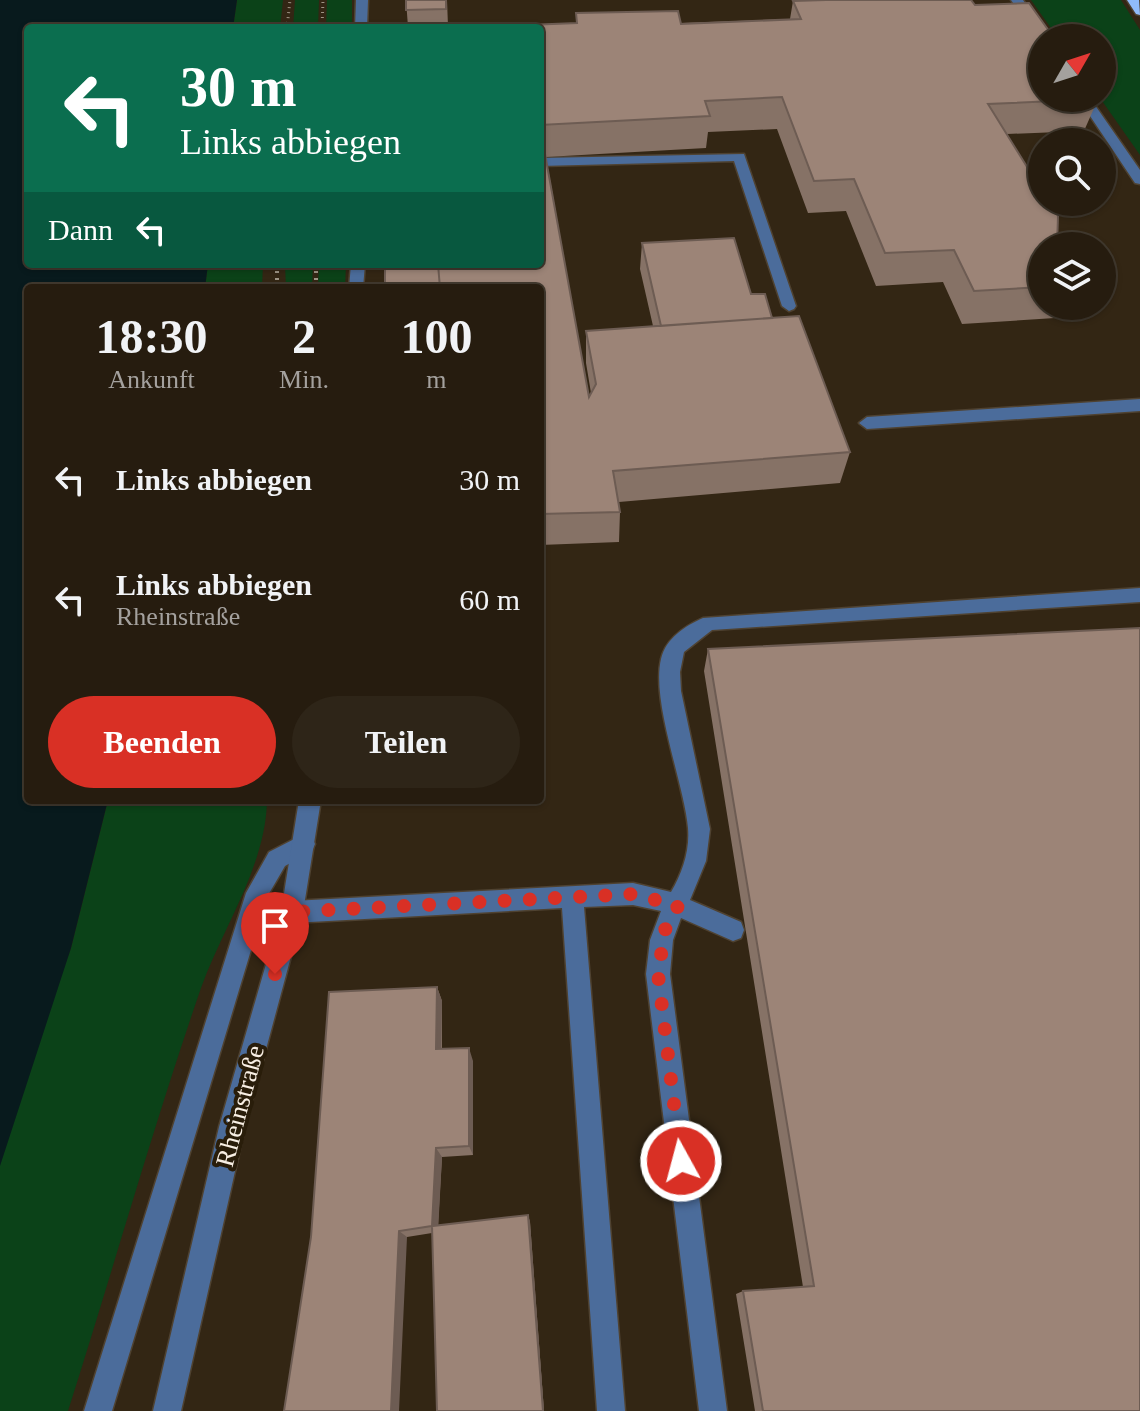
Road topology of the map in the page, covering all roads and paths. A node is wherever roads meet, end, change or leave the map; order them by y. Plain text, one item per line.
1 (290, 0) edge
2 (323, 0) edge
3 (362, 0) edge
4 (1017, 0) edge
5 (1133, 0) edge
6 (1140, 11) edge
7 (287, 24) edge
8 (322, 24) edge
9 (361, 24) edge
10 (1033, 24) edge
11 (1094, 112) edge
12 (544, 162) edge
13 (1140, 180) edge
14 (789, 306) dead end
15 (1140, 405) edge
16 (867, 423) dead end
17 (1140, 595) edge
18 (309, 804) edge
19 (304, 844) junction
20 (572, 896) junction
21 (678, 906) junction
22 (292, 912) junction
23 (733, 930) dead end
24 (98, 1411) edge
25 (167, 1411) edge
26 (611, 1411) edge
27 (713, 1411) edge

1 - 7 path
2 - 8 path
3 - 9 street
4 - 10 street
5 - 6 highway
11 - 13 street
12 - 14 street
15 - 16 street
17 - 21 street
18 - 19 street, Rheinstraße
19 - 22 street, Rheinstraße
19 - 24 street
20 - 21 street
20 - 22 street
20 - 26 street
21 - 23 street
21 - 27 street
22 - 25 street, Rheinstraße

